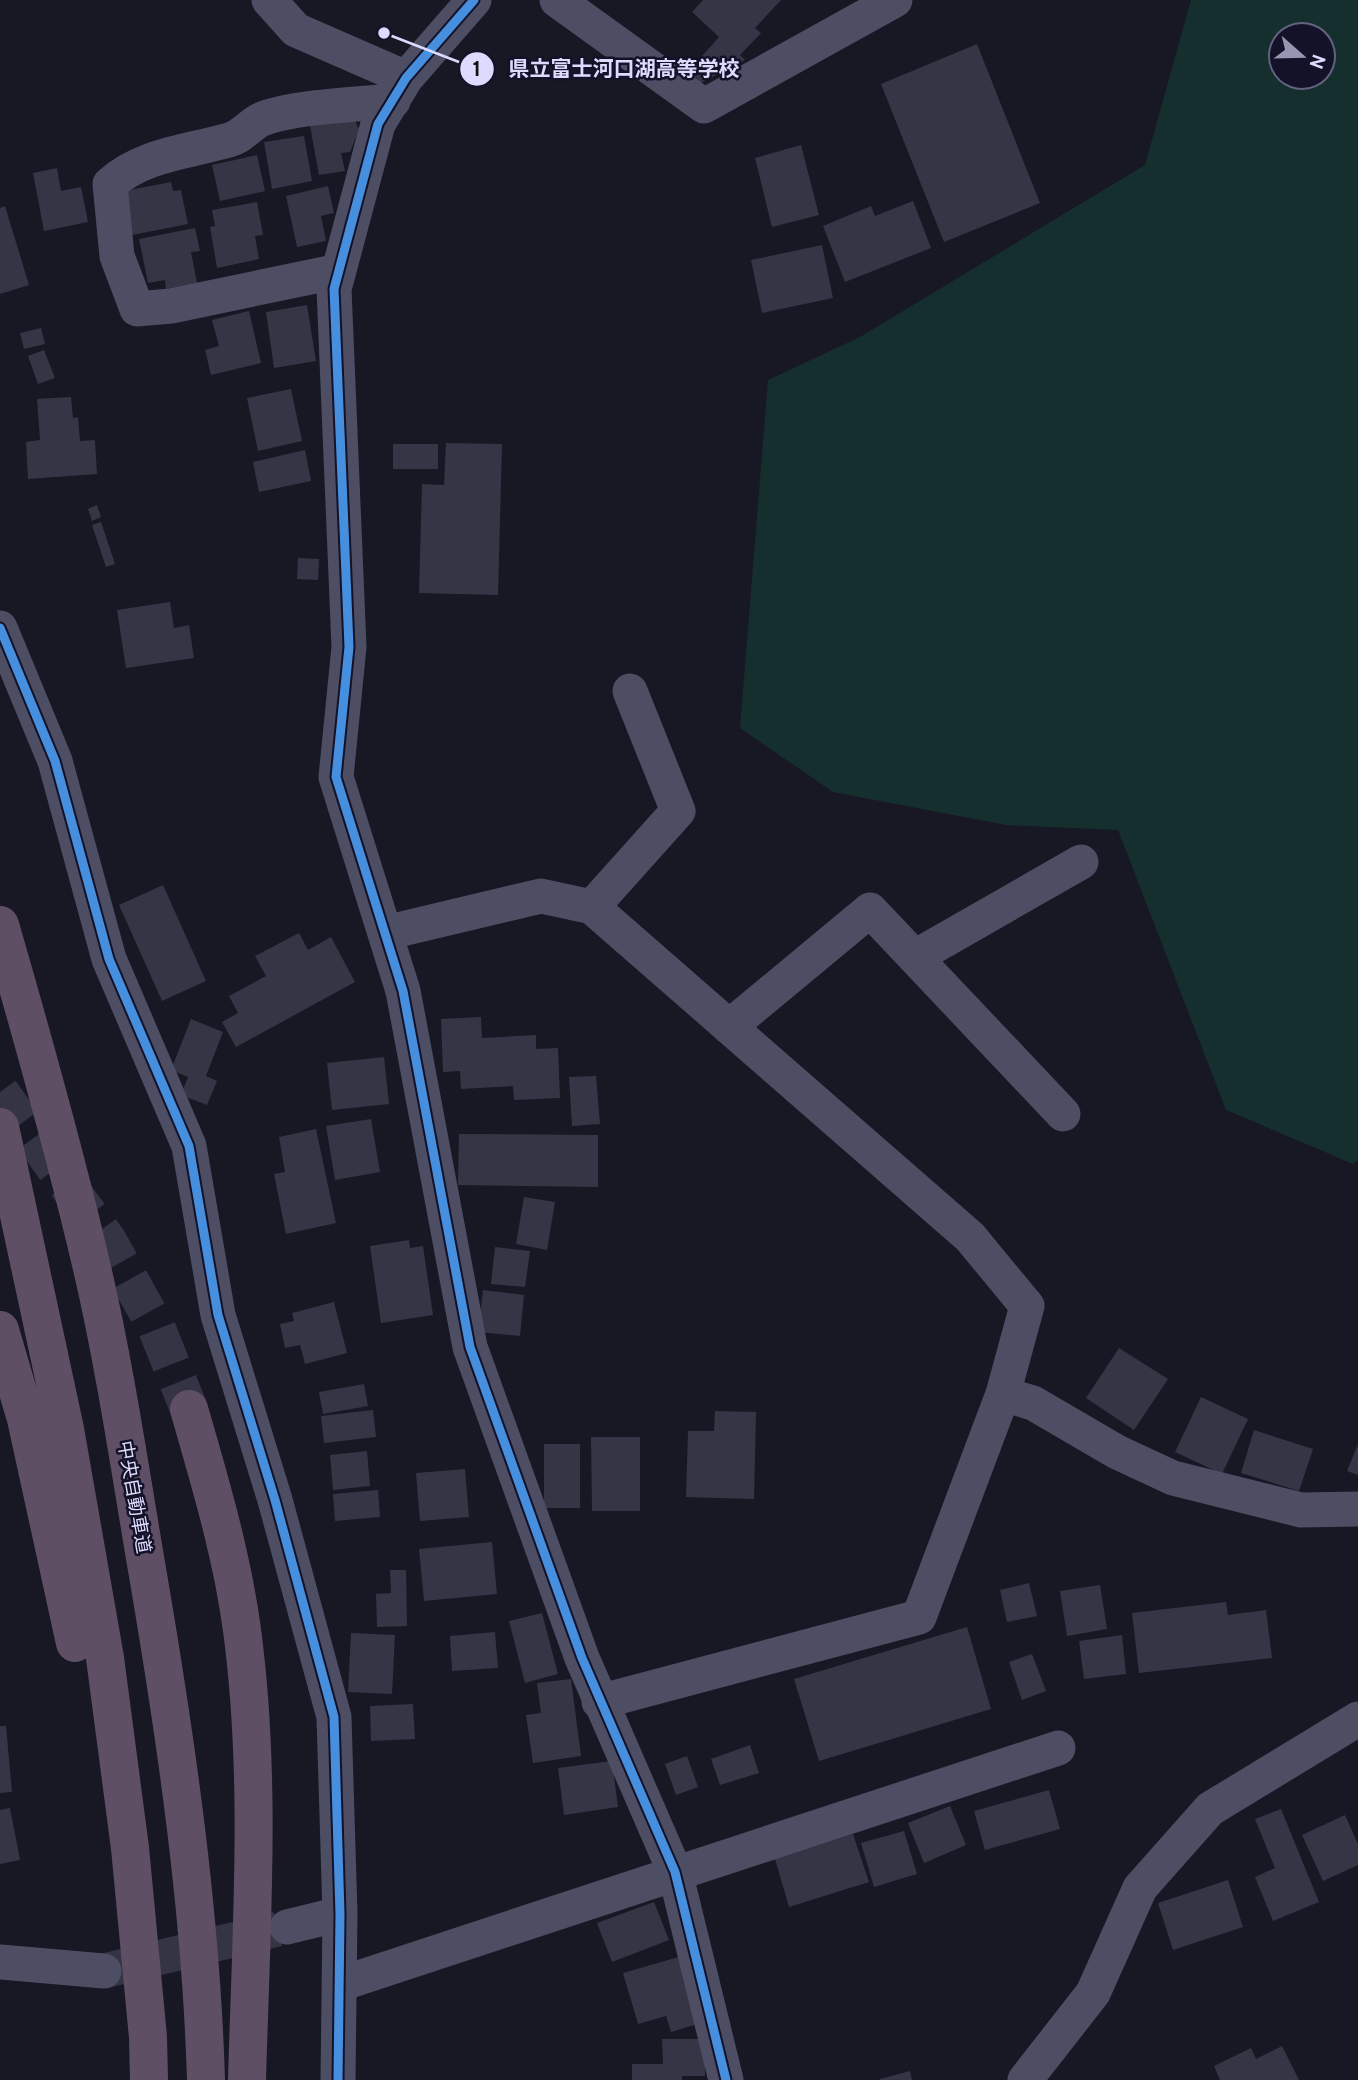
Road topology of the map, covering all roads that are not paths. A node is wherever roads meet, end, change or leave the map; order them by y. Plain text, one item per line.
1 (269, 0) edge
2 (474, 0) edge
3 (557, 0) edge
4 (895, 0) edge
5 (399, 89) junction
6 (339, 271) junction
7 (0, 628) edge
8 (631, 691) dead end
9 (1082, 862) dead end
10 (592, 907) junction
11 (0, 925) edge
12 (385, 933) junction
13 (915, 957) junction
14 (729, 1027) junction
15 (1063, 1114) dead end
16 (0, 1127) edge
17 (0, 1330) edge
18 (1003, 1394) junction
19 (189, 1409) tunnel mouth
20 (1358, 1509) edge
21 (599, 1702) junction
22 (1358, 1719) edge
23 (1058, 1748) dead end
24 (675, 1872) junction
25 (340, 1914) junction
26 (287, 1927) tunnel mouth
27 (0, 1962) edge
28 (104, 1971) tunnel mouth
29 (340, 1984) junction
30 (148, 2038) junction
31 (149, 2080) edge
32 (205, 2080) edge
33 (247, 2080) edge
34 (338, 2080) edge
35 (726, 2080) edge
36 (1025, 2080) edge

1 - 5 street
2 - 5 street
3 - 4 street
5 - 6 street
5 - 6 street
6 - 12 street
7 - 25 street
8 - 10 street
9 - 13 street
10 - 12 street
10 - 14 street
11 - 32 highway, 中央自動車道
12 - 21 street
13 - 14 street
13 - 15 street
14 - 18 street
16 - 30 highway
17 - 30 highway
18 - 20 street
18 - 21 street
19 - 33 highway
21 - 24 street
22 - 36 street
23 - 24 street
24 - 29 street
24 - 35 street
25 - 26 street
25 - 29 street
27 - 28 street
29 - 34 street
30 - 31 highway

